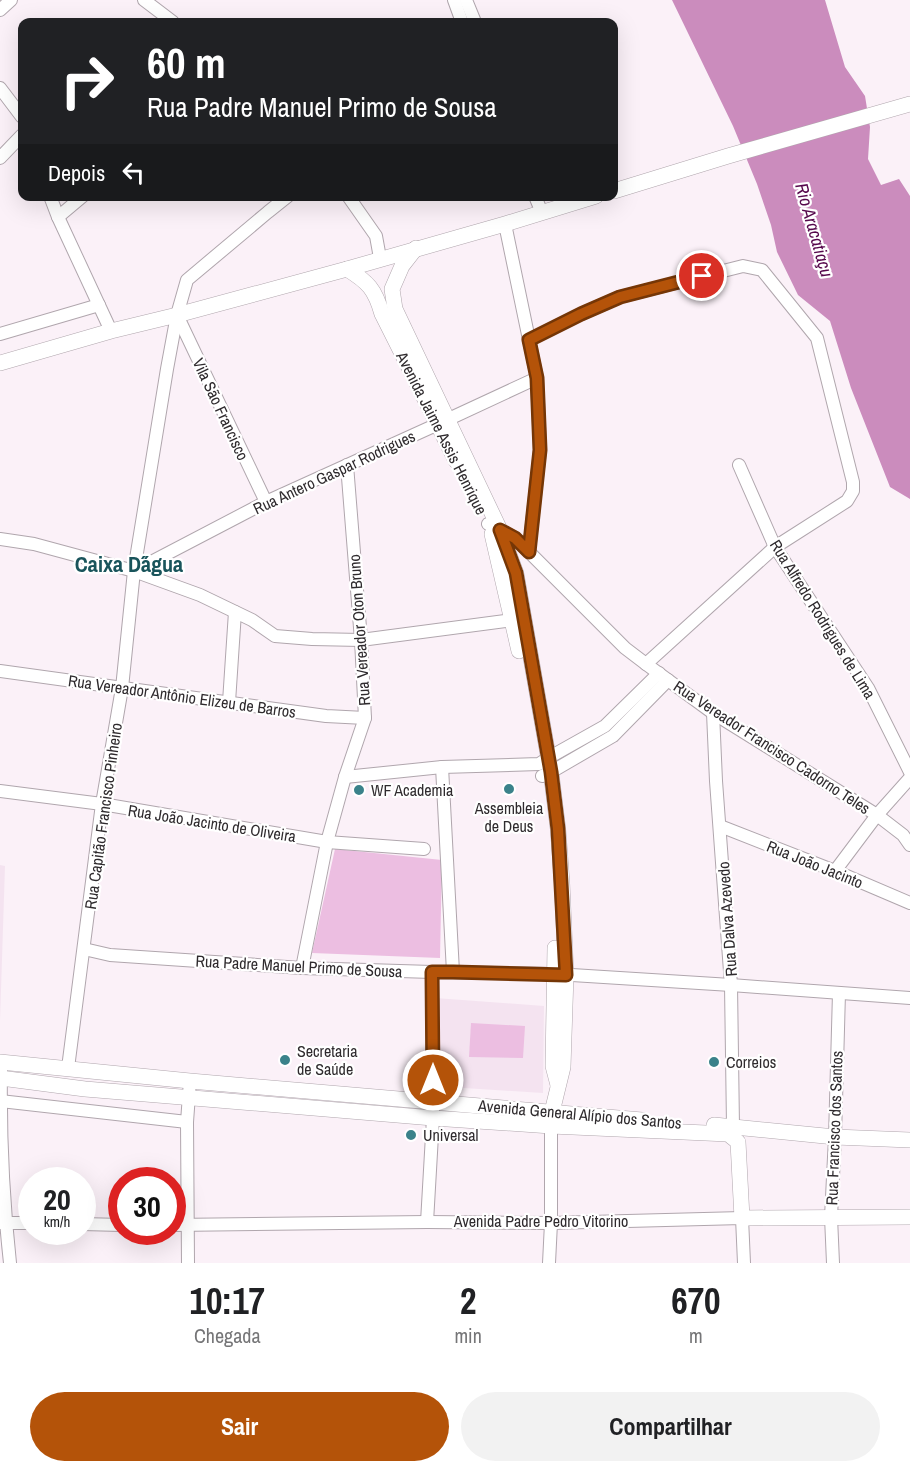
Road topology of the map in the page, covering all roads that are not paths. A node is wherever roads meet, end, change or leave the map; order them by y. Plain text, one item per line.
1 (11, 0) edge
2 (144, 0) edge
3 (454, 0) edge
4 (466, 0) edge
5 (0, 10) edge
6 (163, 18) edge
7 (461, 18) edge
8 (473, 18) edge
9 (0, 88) edge
10 (910, 104) edge
11 (18, 112) edge
12 (18, 139) edge
13 (0, 158) edge
14 (618, 190) edge
15 (52, 201) edge
16 (77, 201) edge
17 (282, 201) edge
18 (352, 201) edge
19 (537, 201) edge
20 (580, 201) edge
21 (542, 213) junction
22 (58, 216) junction
23 (505, 224) junction
24 (416, 248) junction
25 (380, 258) junction
26 (347, 269) junction
27 (392, 289) junction
28 (377, 296) junction
29 (99, 304) junction
30 (177, 315) junction
31 (111, 331) junction
32 (0, 334) edge
33 (529, 340) junction
34 (0, 363) edge
35 (537, 378) junction
36 (442, 422) junction
37 (347, 465) junction
38 (739, 465) dead end
39 (266, 502) junction
40 (494, 527) junction
41 (0, 539) edge
42 (775, 547) junction
43 (529, 552) junction
44 (134, 571) junction
45 (235, 612) junction
46 (513, 620) junction
47 (361, 640) junction
48 (646, 664) junction
49 (0, 671) edge
50 (663, 677) junction
51 (122, 688) junction
52 (229, 702) junction
53 (713, 713) junction
54 (365, 718) junction
55 (442, 767) junction
56 (545, 767) junction
57 (910, 772) edge
58 (345, 777) junction
59 (910, 778) edge
60 (0, 791) edge
61 (102, 804) junction
62 (877, 815) junction
63 (720, 826) junction
64 (327, 842) junction
65 (910, 845) edge
66 (424, 849) dead end
67 (835, 871) junction
68 (910, 903) edge
69 (84, 949) junction
70 (302, 968) junction
71 (432, 972) junction
72 (453, 972) junction
73 (561, 974) junction
74 (731, 985) junction
75 (839, 993) junction
76 (910, 998) edge
77 (1, 1062) edge
78 (68, 1068) junction
79 (0, 1078) edge
80 (190, 1081) junction
81 (189, 1098) junction
82 (0, 1101) edge
83 (433, 1102) junction
84 (433, 1118) junction
85 (551, 1119) junction
86 (187, 1122) junction
87 (733, 1126) junction
88 (835, 1137) junction
89 (910, 1140) edge
90 (2, 1174) edge
91 (831, 1217) junction
92 (910, 1217) edge
93 (742, 1218) junction
94 (3, 1222) edge
95 (427, 1222) junction
96 (18, 1223) edge
97 (551, 1223) junction
98 (188, 1226) junction
99 (10, 1263) edge
100 (188, 1263) edge
101 (549, 1263) edge
102 (744, 1263) edge
103 (833, 1263) edge

1 - 5 street
2 - 6 street
3 - 7 street
4 - 8 street
9 - 11 street
10 - 14 main road
12 - 13 street
15 - 22 street
16 - 22 street
17 - 30 street, Rua Capitão Francisco Pinheiro
18 - 25 street
19 - 21 street
20 - 21 main road
21 - 23 main road
22 - 29 street
23 - 24 main road
23 - 33 street
24 - 25 main road
24 - 27 main road
25 - 26 main road
25 - 27 main road
25 - 28 main road
26 - 28 main road, Avenida Jaime Assis Henrique
26 - 30 main road
27 - 36 main road
28 - 36 main road, Avenida Jaime Assis Henrique
29 - 31 street
29 - 32 street
30 - 31 main road
30 - 39 street, Vila São Francisco
30 - 44 street, Rua Capitão Francisco Pinheiro
31 - 34 main road
33 - 35 street
33 - 42 street
35 - 36 street, Rua Antero Gaspar Rodrigues
35 - 43 street
36 - 37 street, Rua Antero Gaspar Rodrigues
36 - 40 main road, Avenida Jaime Assis Henrique
37 - 39 street, Rua Antero Gaspar Rodrigues
37 - 47 street, Rua Vereador Oton Bruno
38 - 42 street, Rua Alfredo Rodrigues de Lima
39 - 44 street, Rua Antero Gaspar Rodrigues
40 - 43 street, Rua Vereador Francisco Cadorno Teles
40 - 46 main road, Avenida Jaime Assis Henrique
40 - 56 main road
41 - 44 street
42 - 48 street
42 - 57 street, Rua Alfredo Rodrigues de Lima
43 - 48 street, Rua Vereador Francisco Cadorno Teles
44 - 45 street
44 - 51 street, Rua Capitão Francisco Pinheiro
45 - 47 street
45 - 52 street
46 - 47 street
46 - 56 main road, Avenida Jaime Assis Henrique
47 - 54 street, Rua Vereador Oton Bruno
48 - 50 street, Rua Vereador Francisco Cadorno Teles
49 - 51 street, Rua Vereador Antônio Elizeu de Barros
50 - 53 street, Rua Vereador Francisco Cadorno Teles
50 - 56 street
51 - 52 street, Rua Vereador Antônio Elizeu de Barros
51 - 61 street, Rua Capitão Francisco Pinheiro
52 - 54 street, Rua Vereador Antônio Elizeu de Barros
53 - 62 street, Rua Vereador Francisco Cadorno Teles
53 - 63 street, Rua Dalva Azevedo
54 - 58 street, Rua Vereador Oton Bruno
55 - 56 street
55 - 58 street
55 - 72 street
56 - 73 main road, Avenida Jaime Assis Henrique
58 - 64 street, Rua Vereador Oton Bruno
59 - 62 street
60 - 61 street, Rua João Jacinto de Oliveira
61 - 64 street, Rua João Jacinto de Oliveira
61 - 69 street, Rua Capitão Francisco Pinheiro
62 - 65 street, Rua Vereador Francisco Cadorno Teles
62 - 67 street
63 - 67 street, Rua João Jacinto
63 - 74 street, Rua Dalva Azevedo
64 - 66 street, Rua João Jacinto de Oliveira
64 - 70 street, Rua Vereador Oton Bruno
67 - 68 street, Rua João Jacinto
69 - 70 street, Rua Padre Manuel Primo de Sousa
69 - 78 street, Rua Capitão Francisco Pinheiro
70 - 71 street, Rua Padre Manuel Primo de Sousa
71 - 72 street, Rua Padre Manuel Primo de Sousa
71 - 83 street
72 - 73 street, Rua Padre Manuel Primo de Sousa
73 - 74 street, Rua Padre Manuel Primo de Sousa
73 - 85 main road, Avenida Jaime Assis Henrique
74 - 75 street, Rua Padre Manuel Primo de Sousa
74 - 87 street, Rua Dalva Azevedo
75 - 76 street, Rua Padre Manuel Primo de Sousa
75 - 88 street, Rua Francisco dos Santos
77 - 78 main road, Avenida General Alípio dos Santos
77 - 79 street
78 - 80 main road, Avenida General Alípio dos Santos
79 - 81 main road, Avenida General Alípio dos Santos
79 - 82 street
80 - 81 street
80 - 83 main road, Avenida General Alípio dos Santos
81 - 84 main road, Avenida General Alípio dos Santos
81 - 86 street
82 - 86 street
82 - 90 street
83 - 84 street
83 - 85 main road, Avenida General Alípio dos Santos
84 - 85 main road, Avenida General Alípio dos Santos
84 - 95 street
85 - 87 main road, Avenida General Alípio dos Santos
85 - 93 main road, Avenida General Alípio dos Santos
85 - 97 street
86 - 98 street
87 - 88 main road, Avenida General Alípio dos Santos
88 - 89 main road, Avenida General Alípio dos Santos
88 - 91 street, Rua Francisco dos Santos
90 - 94 street
91 - 92 main road, Avenida Padre Pedro Vitorino
91 - 93 main road, Avenida Padre Pedro Vitorino
91 - 103 street, Rua Francisco dos Santos
93 - 97 street, Avenida Padre Pedro Vitorino
93 - 102 street
94 - 96 street
94 - 99 street
95 - 97 street, Avenida Padre Pedro Vitorino
95 - 98 street, Avenida Padre Pedro Vitorino
97 - 101 street
98 - 100 street

